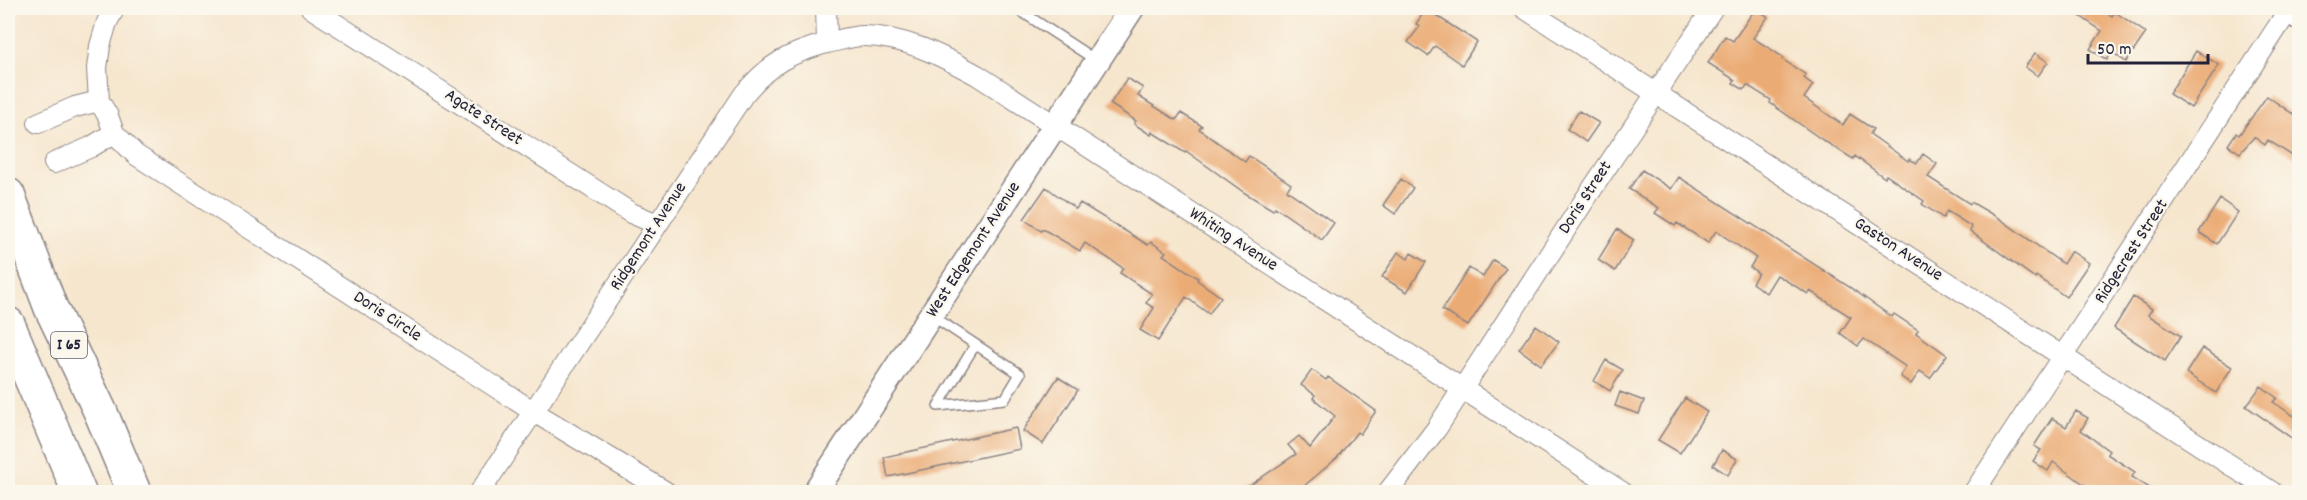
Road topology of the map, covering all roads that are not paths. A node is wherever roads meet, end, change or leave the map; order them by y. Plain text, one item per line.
1 (115, 8) edge
2 (311, 8) edge
3 (826, 8) edge
4 (1016, 8) edge
5 (1132, 8) edge
6 (1524, 8) edge
7 (1713, 8) edge
8 (2290, 12) edge
9 (826, 43) junction
10 (1097, 61) junction
11 (1656, 93) junction
12 (99, 101) junction
13 (38, 123) dead end
14 (1056, 124) junction
15 (114, 133) junction
16 (54, 163) dead end
17 (8, 195) edge
18 (657, 224) junction
19 (931, 315) junction
20 (8, 324) edge
21 (975, 345) junction
22 (2063, 357) junction
23 (1463, 390) junction
24 (534, 412) junction
25 (101, 413) junction
26 (79, 492) edge
27 (134, 492) edge
28 (152, 492) edge
29 (480, 492) edge
30 (666, 492) edge
31 (815, 492) edge
32 (1389, 492) edge
33 (1622, 492) edge
34 (1974, 492) edge
35 (2272, 492) edge

1 - 12 street, Doris Circle
2 - 18 street, Agate Street
3 - 9 street
4 - 10 lane
5 - 10 street, West Edgemont Avenue
6 - 11 street, Gaston Avenue
7 - 11 street, Doris Street
8 - 22 street, Ridgecrest Street
9 - 14 street, Whiting Avenue
9 - 18 street, Ridgemont Avenue
10 - 14 street, West Edgemont Avenue
11 - 22 street, Gaston Avenue
11 - 23 street, Doris Street
12 - 13 street
12 - 15 street, Doris Circle
14 - 19 street, West Edgemont Avenue
14 - 23 street, Whiting Avenue
15 - 16 street
15 - 24 street, Doris Circle
17 - 25 highway, I 65
18 - 24 street, Ridgemont Avenue
19 - 21 lane
19 - 31 street, West Edgemont Avenue
20 - 26 highway, I 65
21 - 21 lane
22 - 34 street, Ridgecrest Street
22 - 35 street, Gaston Avenue
23 - 32 street
23 - 33 street, Whiting Avenue
24 - 29 street, Ridgemont Avenue
24 - 30 street, Doris Circle
25 - 27 highway, I 65
25 - 28 highway

